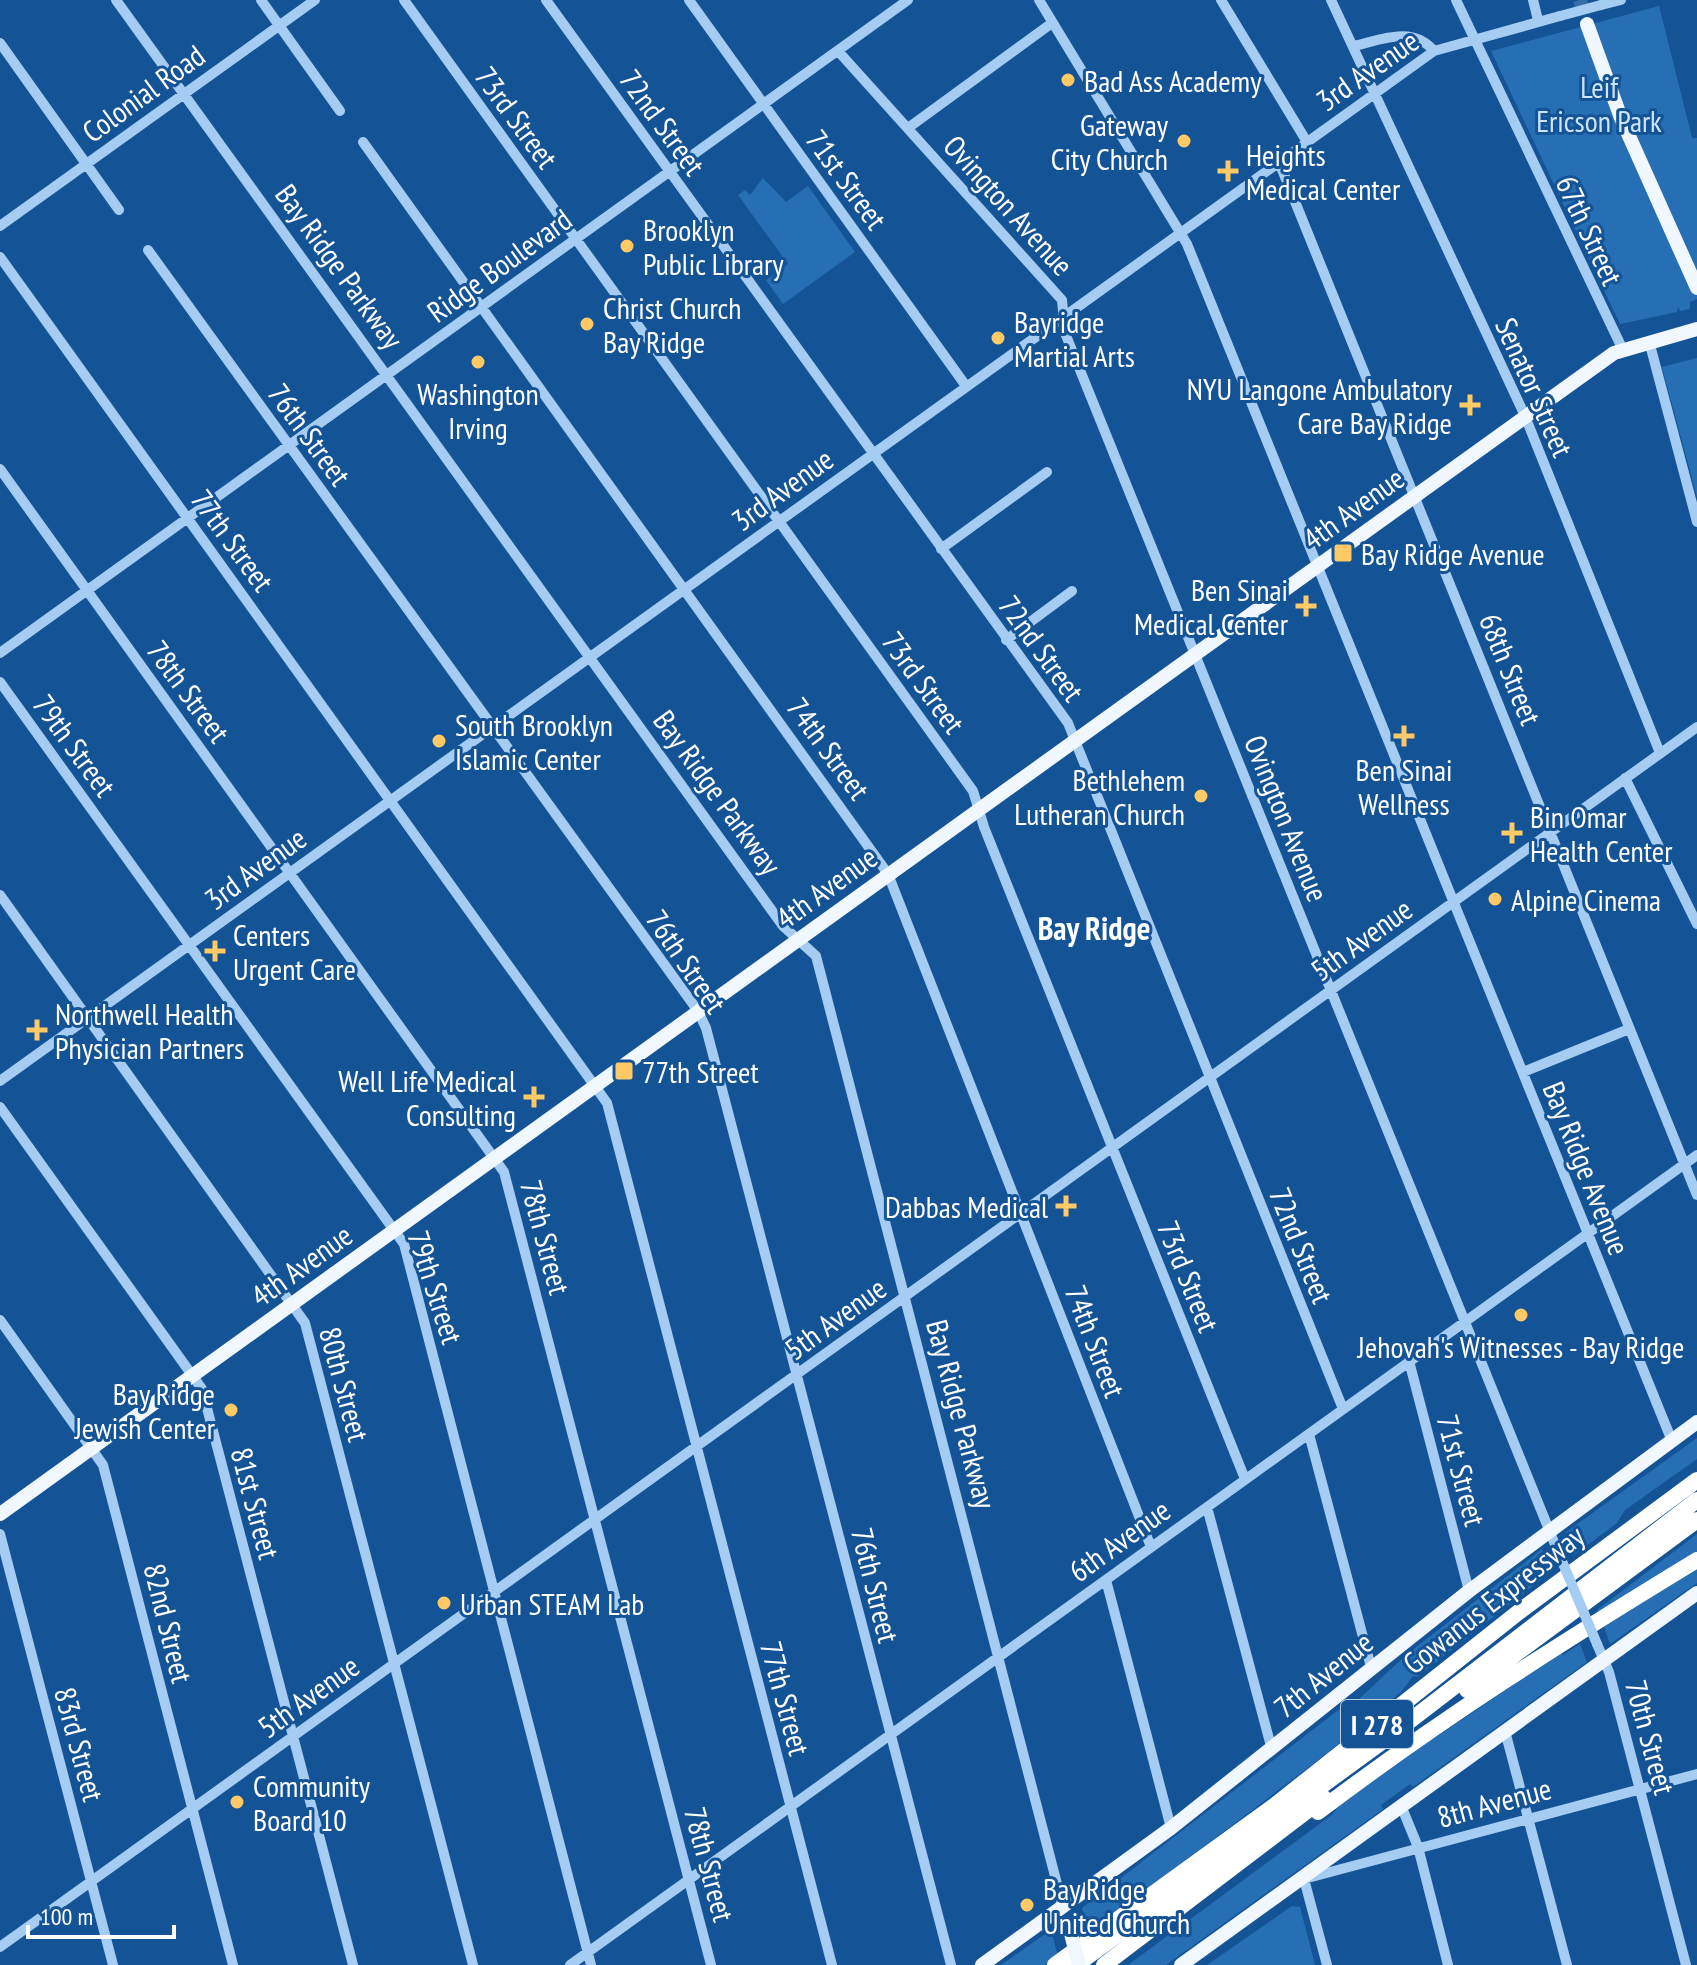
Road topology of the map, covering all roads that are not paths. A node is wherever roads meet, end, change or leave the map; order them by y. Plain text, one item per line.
1 (116, 0) edge
2 (261, 0) edge
3 (315, 0) edge
4 (404, 0) edge
5 (546, 0) edge
6 (1039, 0) edge
7 (1221, 0) edge
8 (1331, 0) edge
9 (1456, 0) edge
10 (1533, 0) edge
11 (1621, 0) edge
12 (906, 1) edge
13 (696, 3) edge
14 (1538, 20) junction
15 (1052, 23) junction
16 (1587, 24) tunnel mouth
17 (279, 25) junction
18 (1474, 38) junction
19 (0, 43) edge
20 (1354, 46) junction
21 (838, 51) junction
22 (1434, 51) junction
23 (184, 94) junction
24 (1373, 94) junction
25 (764, 104) junction
26 (340, 111) dead end
27 (908, 128) junction
28 (363, 142) dead end
29 (1307, 142) junction
30 (1279, 162) junction
31 (86, 164) junction
32 (670, 172) junction
33 (119, 210) dead end
34 (0, 226) edge
35 (1179, 233) junction
36 (576, 239) junction
37 (148, 250) dead end
38 (0, 257) edge
39 (1697, 288) edge
40 (481, 307) junction
41 (1063, 317) junction
42 (1697, 329) edge
43 (1649, 341) junction
44 (1623, 350) junction
45 (386, 376) junction
46 (966, 386) junction
47 (1525, 416) junction
48 (289, 446) junction
49 (872, 454) junction
50 (0, 469) edge
51 (1047, 472) dead end
52 (1415, 496) junction
53 (188, 518) junction
54 (778, 521) junction
55 (1697, 522) edge
56 (941, 549) junction
57 (1318, 565) junction
58 (684, 589) junction
59 (87, 591) junction
60 (1072, 591) dead end
61 (1006, 640) junction
62 (0, 653) edge
63 (1196, 653) junction
64 (589, 658) junction
65 (0, 682) edge
66 (1697, 727) edge
67 (491, 728) junction
68 (1074, 741) junction
69 (1660, 753) junction
70 (1625, 778) junction
71 (390, 800) junction
72 (979, 810) junction
73 (1551, 833) junction
74 (290, 873) junction
75 (888, 874) junction
76 (0, 895) edge
77 (1454, 902) junction
78 (1697, 924) edge
79 (798, 939) junction
80 (189, 945) junction
81 (1331, 990) junction
82 (698, 1011) junction
83 (88, 1018) junction
84 (1629, 1029) junction
85 (1523, 1072) junction
86 (1208, 1079) junction
87 (0, 1081) edge
88 (596, 1086) junction
89 (0, 1107) edge
90 (1112, 1148) junction
91 (1697, 1155) edge
92 (494, 1158) junction
93 (1684, 1164) junction
94 (1697, 1195) edge
95 (1021, 1213) junction
96 (395, 1230) junction
97 (1588, 1233) junction
98 (905, 1297) junction
99 (293, 1302) junction
100 (0, 1320) edge
101 (1465, 1322) junction
102 (1409, 1361) junction
103 (798, 1374) junction
104 (193, 1375) junction
105 (1343, 1409) junction
106 (1697, 1422) edge
107 (1309, 1434) junction
108 (1672, 1441) junction
109 (696, 1447) junction
110 (92, 1448) junction
111 (1245, 1479) junction
112 (1697, 1480) edge
113 (1697, 1500) edge
114 (1207, 1507) junction
115 (0, 1514) edge
116 (596, 1518) junction
117 (1697, 1520) edge
118 (1549, 1530) junction
119 (0, 1534) edge
120 (1151, 1547) junction
121 (1630, 1551) junction
122 (1697, 1560) edge
123 (1106, 1580) junction
124 (495, 1591) junction
125 (1469, 1591) junction
126 (1697, 1593) edge
127 (999, 1657) junction
128 (1604, 1661) junction
129 (395, 1662) junction
130 (1371, 1667) junction
131 (1468, 1689) junction
132 (1505, 1731) junction
133 (890, 1735) junction
134 (293, 1737) junction
135 (1272, 1750) junction
136 (1697, 1774) edge
137 (1640, 1789) junction
138 (789, 1808) junction
139 (1402, 1808) junction
140 (192, 1809) junction
141 (1528, 1818) junction
142 (1171, 1828) junction
143 (1418, 1847) junction
144 (1304, 1879) junction
145 (689, 1880) junction
146 (91, 1881) junction
147 (1063, 1907) junction
148 (1170, 1918) junction
149 (0, 1947) edge
150 (588, 1952) junction
151 (113, 1965) edge
152 (233, 1965) edge
153 (353, 1965) edge
154 (473, 1965) edge
155 (570, 1965) edge
156 (591, 1965) edge
157 (711, 1965) edge
158 (832, 1965) edge
159 (951, 1965) edge
160 (982, 1965) edge
161 (1055, 1965) edge
162 (1077, 1965) edge
163 (1104, 1965) edge
164 (1181, 1965) edge
165 (1327, 1965) edge
166 (1448, 1965) edge
167 (1567, 1965) edge
168 (1686, 1965) edge

1 - 23 street, Bay Ridge Parkway
2 - 17 street
3 - 17 street, Colonial Road
4 - 36 street, 73rd Street
5 - 32 street, 72nd Street
6 - 15 street, Bay Ridge Avenue
7 - 29 street
8 - 20 street, Senator Street
9 - 18 street, 67th Street
10 - 14 street
11 - 14 street, 3rd Avenue, bridge
12 - 21 street, Ridge Boulevard
13 - 25 street, 71st Street
14 - 18 street, 3rd Avenue
15 - 27 street
15 - 35 street, Bay Ridge Avenue
16 - 39 main road
17 - 23 street, Colonial Road
17 - 26 street
18 - 22 street, 3rd Avenue
18 - 44 street, 67th Street
19 - 31 street
20 - 22 street
20 - 24 street, Senator Street
21 - 25 street, Ridge Boulevard
21 - 27 street, Ovington Avenue
22 - 24 street, 3rd Avenue
23 - 31 street, Colonial Road
23 - 45 street, Bay Ridge Parkway
24 - 29 street, 3rd Avenue
24 - 47 street, Senator Street
25 - 32 street, Ridge Boulevard
25 - 46 street, 71st Street
27 - 41 street, Ovington Avenue
28 - 40 street, 74th Street
29 - 30 street, 3rd Avenue
30 - 35 street, 3rd Avenue
30 - 52 street, 68th Street
31 - 33 street
31 - 34 street, Colonial Road
32 - 36 street, Ridge Boulevard
32 - 49 street, 72nd Street
35 - 41 street, 3rd Avenue
35 - 57 street, Bay Ridge Avenue
36 - 40 street, Ridge Boulevard
36 - 54 street, 73rd Street
37 - 48 street, 76th Street
38 - 53 street, 77th Street
40 - 45 street, Ridge Boulevard
40 - 58 street, 74th Street
41 - 46 street, 3rd Avenue
41 - 63 street, Ovington Avenue
42 - 43 main road, 4th Avenue
43 - 44 main road, 4th Avenue
43 - 55 street
44 - 47 main road, 4th Avenue
45 - 48 street, Ridge Boulevard
45 - 64 street, Bay Ridge Parkway
46 - 49 street, 3rd Avenue
47 - 52 main road, 4th Avenue
47 - 69 street, Senator Street
48 - 53 street, Ridge Boulevard
48 - 67 street, 76th Street
49 - 54 street, 3rd Avenue
49 - 56 street, 72nd Street
50 - 59 street, 78th Street
51 - 56 street
52 - 57 main road, 4th Avenue
52 - 73 street, 68th Street
53 - 59 street, Ridge Boulevard
53 - 71 street, 77th Street
54 - 58 street, 3rd Avenue
54 - 72 street, 73rd Street
56 - 61 street, 72nd Street
57 - 63 main road, 4th Avenue
57 - 77 street, Bay Ridge Avenue
58 - 64 street, 3rd Avenue
58 - 75 street, 74th Street
59 - 62 street, Ridge Boulevard
59 - 74 street, 78th Street
60 - 61 street
61 - 68 street, 72nd Street
63 - 68 main road, 4th Avenue
63 - 81 street, Ovington Avenue
64 - 67 street, 3rd Avenue
64 - 79 street, Bay Ridge Parkway
65 - 80 street, 79th Street
66 - 69 street, 5th Avenue
67 - 71 street, 3rd Avenue
67 - 82 street, 76th Street
68 - 72 main road, 4th Avenue
68 - 86 street, 72nd Street
69 - 70 street, 5th Avenue
70 - 73 street, 5th Avenue
70 - 78 street
71 - 74 street, 3rd Avenue
71 - 88 street, 77th Street
72 - 75 main road, 4th Avenue
72 - 90 street, 73rd Street
73 - 77 street, 5th Avenue
73 - 84 street, 68th Street
74 - 80 street, 3rd Avenue
74 - 92 street, 78th Street
75 - 79 main road, 4th Avenue
75 - 95 street, 74th Street
76 - 83 street, 80th Street
77 - 81 street, 5th Avenue
77 - 85 street, Bay Ridge Avenue
79 - 82 main road, 4th Avenue
79 - 98 street, Bay Ridge Parkway
80 - 83 street, 3rd Avenue
80 - 96 street, 79th Street
81 - 86 street, 5th Avenue
81 - 101 street, Ovington Avenue
82 - 88 main road, 4th Avenue
82 - 103 street, 76th Street
83 - 87 street, 3rd Avenue
83 - 99 street, 80th Street
84 - 85 street
84 - 93 street, 68th Street
85 - 97 street, Bay Ridge Avenue
86 - 90 street, 5th Avenue
86 - 105 street, 72nd Street
88 - 92 main road, 4th Avenue
88 - 109 street, 77th Street
89 - 104 street, 81st Street
90 - 95 street, 5th Avenue
90 - 111 street, 73rd Street
91 - 93 street, 6th Avenue
92 - 96 main road, 4th Avenue
92 - 116 street, 78th Street
93 - 94 street, 68th Street
93 - 97 street, 6th Avenue
95 - 98 street, 5th Avenue
95 - 120 street, 74th Street
96 - 99 main road, 4th Avenue
96 - 124 street, 79th Street
97 - 101 street, 6th Avenue
97 - 108 street, Bay Ridge Avenue
98 - 103 street, 5th Avenue
98 - 127 street, Bay Ridge Parkway
99 - 104 main road, 4th Avenue
99 - 129 street, 80th Street
100 - 110 street, 82nd Street
101 - 102 street, 6th Avenue
101 - 118 street, Ovington Avenue
102 - 105 street, 6th Avenue
102 - 125 street, 71st Street
103 - 109 street, 5th Avenue
103 - 133 street, 76th Street
104 - 110 main road, 4th Avenue
104 - 134 street, 81st Street
105 - 107 street, 6th Avenue
106 - 108 main road, 7th Avenue
107 - 111 street, 6th Avenue
107 - 130 street
108 - 118 main road, 7th Avenue
109 - 116 street, 5th Avenue
109 - 138 street, 77th Street
110 - 115 main road, 4th Avenue
110 - 140 street, 82nd Street
111 - 114 street, 6th Avenue
112 - 161 highway, Gowanus Expressway / I 278
113 - 121 highway, I 278
114 - 120 street, 6th Avenue
114 - 135 street
116 - 124 street, 5th Avenue
116 - 145 street, 78th Street
117 - 131 highway, Gowanus Expressway / I 278
118 - 125 main road, 7th Avenue
118 - 128 street, Ovington Avenue, bridge
119 - 146 street, 83rd Street
120 - 123 street, 6th Avenue
121 - 131 highway
121 - 162 highway, I 278
122 - 148 highway
123 - 127 street, 6th Avenue
123 - 142 street
124 - 129 street, 5th Avenue
124 - 150 street, 79th Street
125 - 130 main road, 7th Avenue
126 - 128 main road
127 - 133 street, 6th Avenue
127 - 147 street, Bay Ridge Parkway
128 - 132 main road
128 - 137 street, 70th Street
129 - 134 street, 5th Avenue
129 - 154 street, 80th Street
130 - 135 main road, 7th Avenue
131 - 148 highway, Gowanus Expressway / I 278
132 - 139 main road
132 - 141 street
133 - 138 street, 6th Avenue
133 - 159 street, 76th Street
134 - 140 street, 5th Avenue
134 - 153 street, 81st Street
135 - 142 main road, 7th Avenue
136 - 137 street, 8th Avenue
137 - 141 street, 8th Avenue
137 - 168 street, 70th Street
138 - 145 street, 6th Avenue
138 - 158 street, 77th Street
139 - 143 street
139 - 144 main road
140 - 146 street, 5th Avenue
140 - 152 street, 82nd Street
141 - 143 street, 8th Avenue
141 - 167 street
142 - 147 main road, 7th Avenue
143 - 144 street, 8th Avenue
143 - 166 street
144 - 164 main road
144 - 165 street
145 - 150 street, 6th Avenue
145 - 157 street, 78th Street
146 - 149 street, 5th Avenue
146 - 151 street, 83rd Street
147 - 160 main road, 7th Avenue
147 - 162 main road, Bay Ridge Parkway, bridge
148 - 163 highway, Gowanus Expressway / I 278
150 - 155 street, 6th Avenue
150 - 156 street, 79th Street

